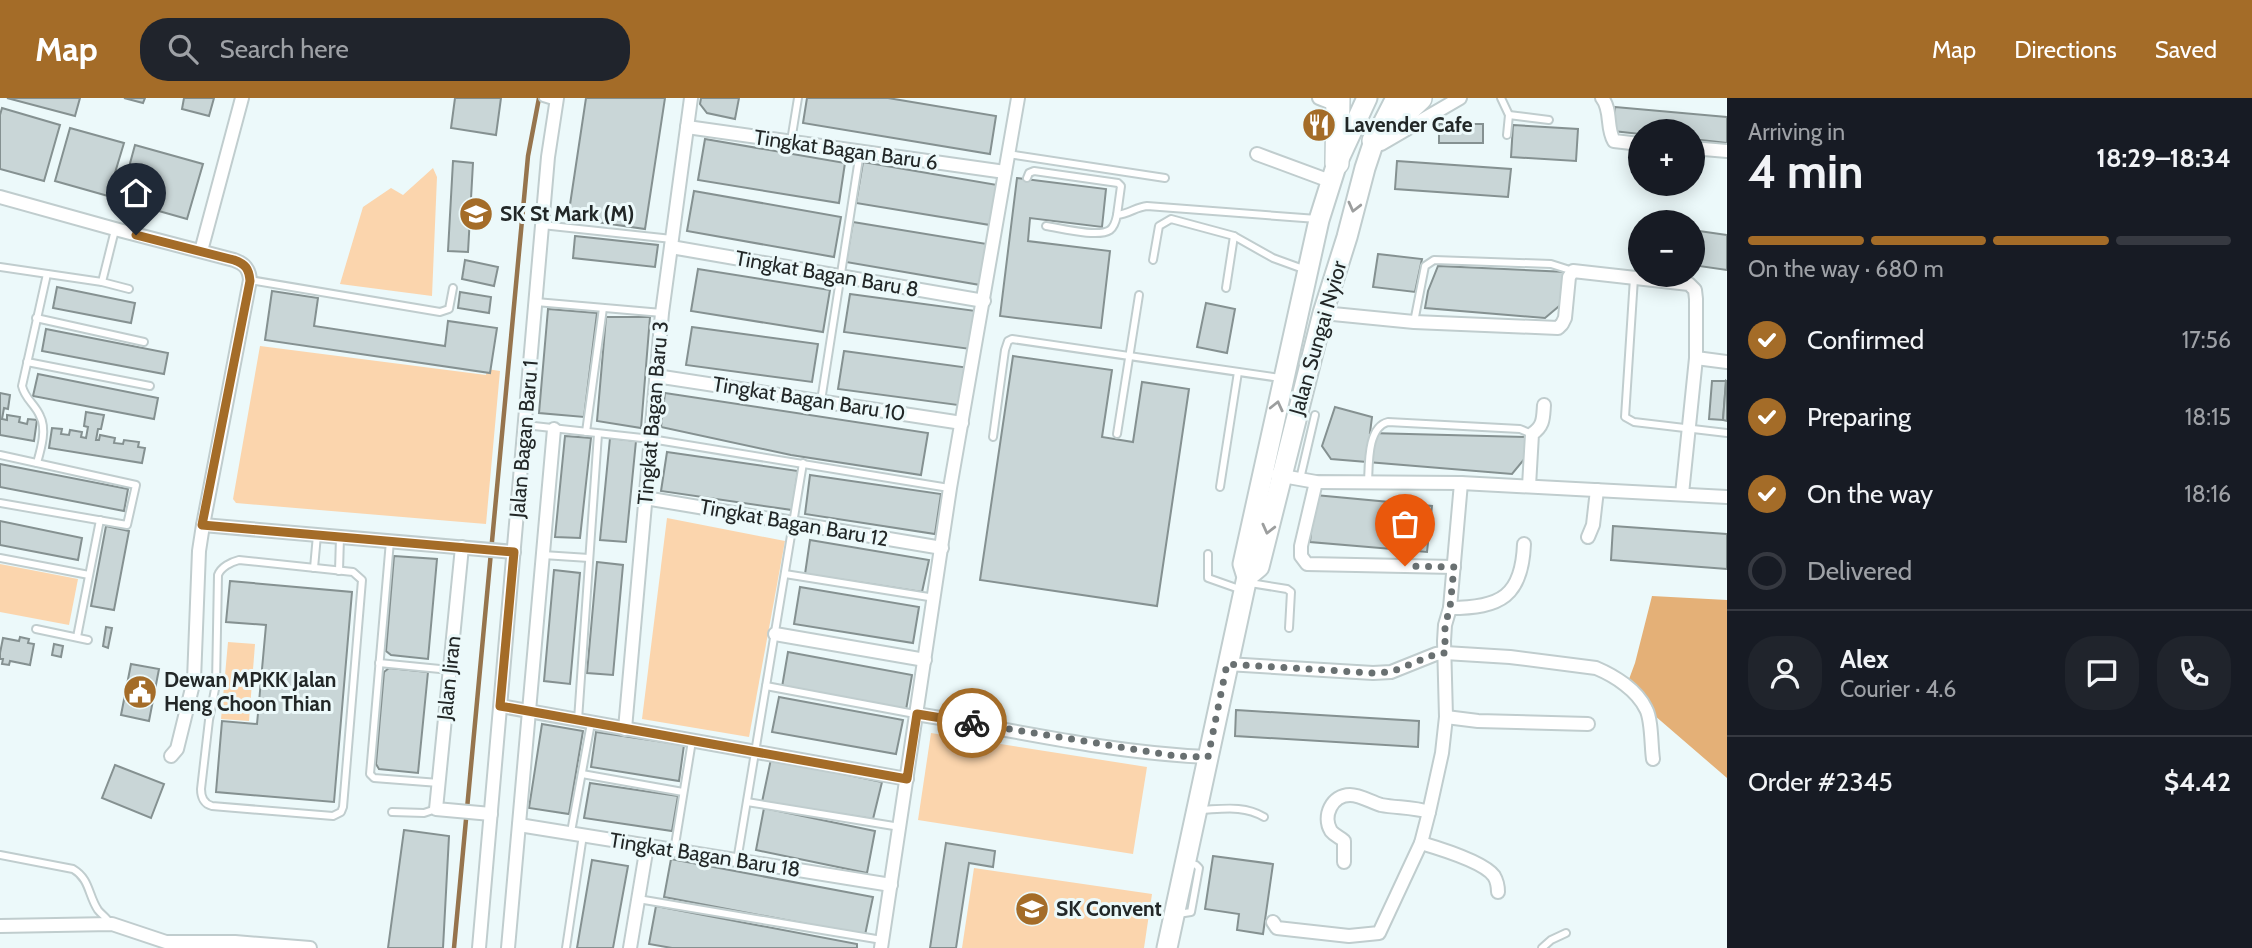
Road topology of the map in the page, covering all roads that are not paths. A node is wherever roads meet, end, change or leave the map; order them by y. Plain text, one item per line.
1 (242, 98) edge
2 (691, 98) edge
3 (798, 98) edge
4 (1018, 98) edge
5 (1367, 98) edge
6 (1396, 98) edge
7 (1420, 98) edge
8 (1460, 98) edge
9 (1501, 98) edge
10 (1602, 98) edge
11 (550, 99) edge
12 (1332, 101) edge
13 (1509, 114) junction
14 (1549, 120) dead end
15 (687, 127) junction
16 (1507, 135) dead end
17 (791, 143) junction
18 (1628, 143) edge
19 (1373, 145) junction
20 (1705, 149) edge
21 (1727, 151) edge
22 (860, 152) junction
23 (1008, 154) junction
24 (1257, 154) dead end
25 (1005, 172) junction
26 (1333, 172) junction
27 (1027, 178) dead end
28 (1165, 178) dead end
29 (0, 197) edge
30 (1117, 215) junction
31 (1319, 220) junction
32 (542, 225) junction
33 (1046, 226) dead end
34 (115, 229) junction
35 (1234, 236) junction
36 (672, 243) junction
37 (201, 251) junction
38 (1153, 260) dead end
39 (0, 267) edge
40 (1307, 271) junction
41 (1573, 271) junction
42 (47, 274) junction
43 (249, 274) junction
44 (839, 276) junction
45 (1628, 277) edge
46 (102, 282) junction
47 (1633, 287) edge
48 (1691, 287) edge
49 (453, 288) dead end
50 (1227, 288) dead end
51 (129, 289) dead end
52 (1139, 295) dead end
53 (984, 301) junction
54 (536, 302) junction
55 (603, 308) junction
56 (662, 313) junction
57 (1323, 313) junction
58 (36, 318) junction
59 (1413, 322) junction
60 (145, 342) dead end
61 (1129, 355) junction
62 (1696, 358) junction
63 (27, 362) junction
64 (1727, 362) edge
65 (1238, 372) junction
66 (656, 376) junction
67 (1283, 379) junction
68 (150, 386) dead end
69 (821, 401) junction
70 (1544, 405) dead end
71 (1315, 415) dead end
72 (962, 423) junction
73 (525, 425) junction
74 (554, 429) junction
75 (1689, 429) junction
76 (586, 432) junction
77 (1727, 433) edge
78 (598, 434) junction
79 (1117, 434) dead end
80 (1532, 434) junction
81 (993, 436) dead end
82 (651, 439) junction
83 (0, 455) edge
84 (37, 463) junction
85 (803, 463) junction
86 (1281, 476) junction
87 (1316, 482) junction
88 (1368, 482) junction
89 (1461, 484) junction
90 (1529, 486) junction
91 (1220, 487) dead end
92 (950, 488) junction
93 (1597, 489) junction
94 (1682, 494) junction
95 (1727, 497) edge
96 (645, 498) junction
97 (0, 503) edge
98 (100, 520) junction
99 (793, 523) junction
100 (202, 525) junction
101 (317, 535) junction
102 (340, 537) junction
103 (1588, 537) dead end
104 (390, 541) junction
105 (1524, 544) dead end
106 (462, 547) junction
107 (942, 548) junction
108 (514, 552) junction
109 (1208, 554) dead end
110 (542, 555) junction
111 (0, 558) edge
112 (589, 558) junction
113 (1454, 567) junction
114 (314, 568) junction
115 (339, 570) junction
116 (785, 574) junction
117 (89, 575) junction
118 (1246, 583) junction
119 (935, 598) junction
120 (1450, 608) junction
121 (1289, 628) dead end
122 (36, 629) dead end
123 (775, 634) junction
124 (76, 637) junction
125 (88, 639) dead end
126 (1445, 653) junction
127 (925, 660) junction
128 (379, 663) junction
129 (1227, 664) junction
130 (450, 670) junction
131 (766, 686) junction
132 (500, 706) junction
133 (529, 712) junction
134 (917, 714) junction
135 (1446, 716) junction
136 (584, 721) junction
137 (1588, 724) dead end
138 (625, 729) junction
139 (692, 741) junction
140 (755, 752) junction
141 (171, 757) dead end
142 (1208, 757) junction
143 (1653, 758) dead end
144 (582, 774) junction
145 (907, 779) junction
146 (439, 783) junction
147 (684, 792) junction
148 (747, 802) junction
149 (436, 809) junction
150 (1195, 810) junction
151 (393, 812) dead end
152 (1429, 812) junction
153 (491, 814) junction
154 (1264, 817) dead end
155 (519, 825) junction
156 (900, 827) junction
157 (577, 834) junction
158 (1421, 843) junction
159 (647, 846) junction
160 (674, 850) junction
161 (0, 855) edge
162 (737, 861) junction
163 (1344, 862) dead end
164 (891, 885) junction
165 (1498, 892) dead end
166 (638, 899) junction
167 (99, 912) junction
168 (1273, 922) dead end
169 (112, 924) junction
170 (89, 925) junction
171 (0, 926) edge
172 (1566, 933) dead end
173 (1348, 942) edge
174 (882, 944) edge
175 (310, 948) edge
176 (479, 948) edge
177 (508, 948) edge
178 (566, 948) edge
179 (629, 948) edge
180 (1167, 948) edge
181 (1542, 948) edge

1 - 37 street
2 - 15 street, Tingkat Bagan Baru 3
3 - 17 lane
4 - 23 street
5 - 26 main road, Jalan Sungai Nyior
6 - 19 main road, Jalan Sungai Nyior
7 - 19 highway
8 - 19 street
9 - 13 lane
10 - 18 street
11 - 32 street, Jalan Bagan Baru 1
12 - 26 highway
13 - 14 lane
13 - 16 lane
15 - 17 street, Tingkat Bagan Baru 6
15 - 36 street, Tingkat Bagan Baru 3
17 - 22 street, Tingkat Bagan Baru 6
19 -> 57 main road, Jalan Sungai Nyior
20 - 21 street
22 - 25 street, Tingkat Bagan Baru 6
22 - 44 lane
23 - 25 street
23 - 28 lane
24 - 26 street
25 - 53 street
26 - 31 main road, Jalan Sungai Nyior
27 - 30 lane
29 - 34 street
30 - 31 lane
30 - 33 lane
31 - 40 main road, Jalan Sungai Nyior
32 - 36 lane
32 - 54 street, Jalan Bagan Baru 1
34 - 37 street
34 - 46 lane
35 - 38 lane
35 - 40 lane
35 - 50 lane
36 - 44 street, Tingkat Bagan Baru 8
36 - 56 street, Tingkat Bagan Baru 3
37 - 43 street
39 - 42 lane
40 - 67 main road, Jalan Sungai Nyior
41 - 45 street
41 - 59 street
41 - 59 lane
42 - 46 lane
42 - 58 lane
43 - 49 lane
43 - 100 street
44 - 53 street, Tingkat Bagan Baru 8
44 - 69 lane
46 - 51 lane
47 - 75 lane
48 - 62 street
52 - 61 lane
53 - 72 street
54 - 55 lane
54 - 73 street, Jalan Bagan Baru 1
55 - 56 lane
55 - 76 lane
56 - 66 street, Tingkat Bagan Baru 3
57 - 59 street
57 - 86 main road, Jalan Sungai Nyior
58 - 60 lane
58 - 63 lane
61 - 65 lane
61 - 79 lane
61 - 81 lane
62 - 64 street
62 - 75 street
63 - 68 lane
63 - 84 lane
65 - 67 lane
65 - 91 lane
66 - 69 street, Tingkat Bagan Baru 10
66 - 82 street, Tingkat Bagan Baru 3
86 -> 67 main road, Jalan Sungai Nyior
69 - 72 street, Tingkat Bagan Baru 10
70 - 80 street
71 - 86 lane
72 - 92 street
73 - 74 lane
73 - 108 street, Jalan Bagan Baru 1
74 - 76 lane
74 - 110 street, Jalan Bagan Baru 1
75 - 77 lane
75 - 94 street
76 - 78 lane
78 - 82 lane
78 - 112 lane
80 - 88 lane
80 - 90 street
82 - 85 lane
82 - 96 street, Tingkat Bagan Baru 3
83 - 84 lane
84 - 98 lane
85 - 92 lane
85 - 99 lane
86 - 87 street
86 - 118 main road, Jalan Sungai Nyior
87 - 88 street
87 - 113 street
88 - 89 street
89 - 90 street
89 - 113 street
90 - 93 street
92 - 107 street
93 - 94 street
93 - 103 street
94 - 95 street
96 - 99 street, Tingkat Bagan Baru 12
96 - 138 street, Tingkat Bagan Baru 3
97 - 98 lane
98 - 117 lane
99 - 107 street, Tingkat Bagan Baru 12
99 - 116 lane
100 - 101 street
100 - 141 street
101 - 102 street
101 - 114 lane
102 - 104 street
102 - 115 lane
104 - 106 street
104 - 128 lane
105 - 120 street
106 - 108 street
106 - 130 street, Jalan Jiran
107 - 119 street
108 - 132 street, Jalan Bagan Baru 1
109 - 118 lane
110 - 112 lane
110 - 133 street, Jalan Bagan Baru 1
111 - 117 lane
112 - 136 lane
113 - 120 street
114 - 115 lane
114 - 115 lane
116 - 119 lane
116 - 123 lane
117 - 124 lane
118 - 121 lane
118 - 129 main road, Jalan Sungai Nyior
119 - 127 street
120 - 126 street
122 - 124 lane
123 - 127 street
123 - 131 lane
124 - 125 lane
126 - 129 street
126 - 135 street
126 - 143 street
127 - 134 street
128 - 130 lane
128 - 146 lane
129 - 142 main road, Jalan Sungai Nyior
130 - 146 street, Jalan Jiran
131 - 134 lane
131 - 140 lane
132 - 133 street
132 - 153 street, Jalan Bagan Baru 1
133 - 136 street
133 - 155 street, Jalan Bagan Baru 1
134 - 142 street
134 - 145 street
135 - 137 street
135 - 152 street
136 - 138 street
136 - 144 lane
138 - 139 street
139 - 140 street
139 - 147 lane
140 - 145 street
140 - 148 lane
142 - 150 main road, Jalan Sungai Nyior
144 - 147 lane
144 - 157 lane
145 - 156 street
146 - 149 street, Jalan Jiran
147 - 160 lane
148 - 156 lane
148 - 162 lane
149 - 151 lane
149 - 153 street
150 - 154 lane
150 - 180 main road, Jalan Sungai Nyior
152 - 158 street
152 - 163 street
153 - 176 street, Jalan Bagan Baru 1
155 - 157 street, Tingkat Bagan Baru 18
155 - 177 street, Jalan Bagan Baru 1
156 - 164 street
157 - 159 street, Tingkat Bagan Baru 18
157 - 178 lane
158 - 165 street
158 - 173 street
159 - 160 street, Tingkat Bagan Baru 18
159 - 166 street
160 - 162 street, Tingkat Bagan Baru 18
161 - 167 lane
162 - 164 street, Tingkat Bagan Baru 18
164 - 174 street
166 - 174 lane
166 - 179 street
167 - 169 lane
167 - 170 lane
168 - 173 street
169 - 170 street
169 - 175 street
170 - 171 street
172 - 181 lane

